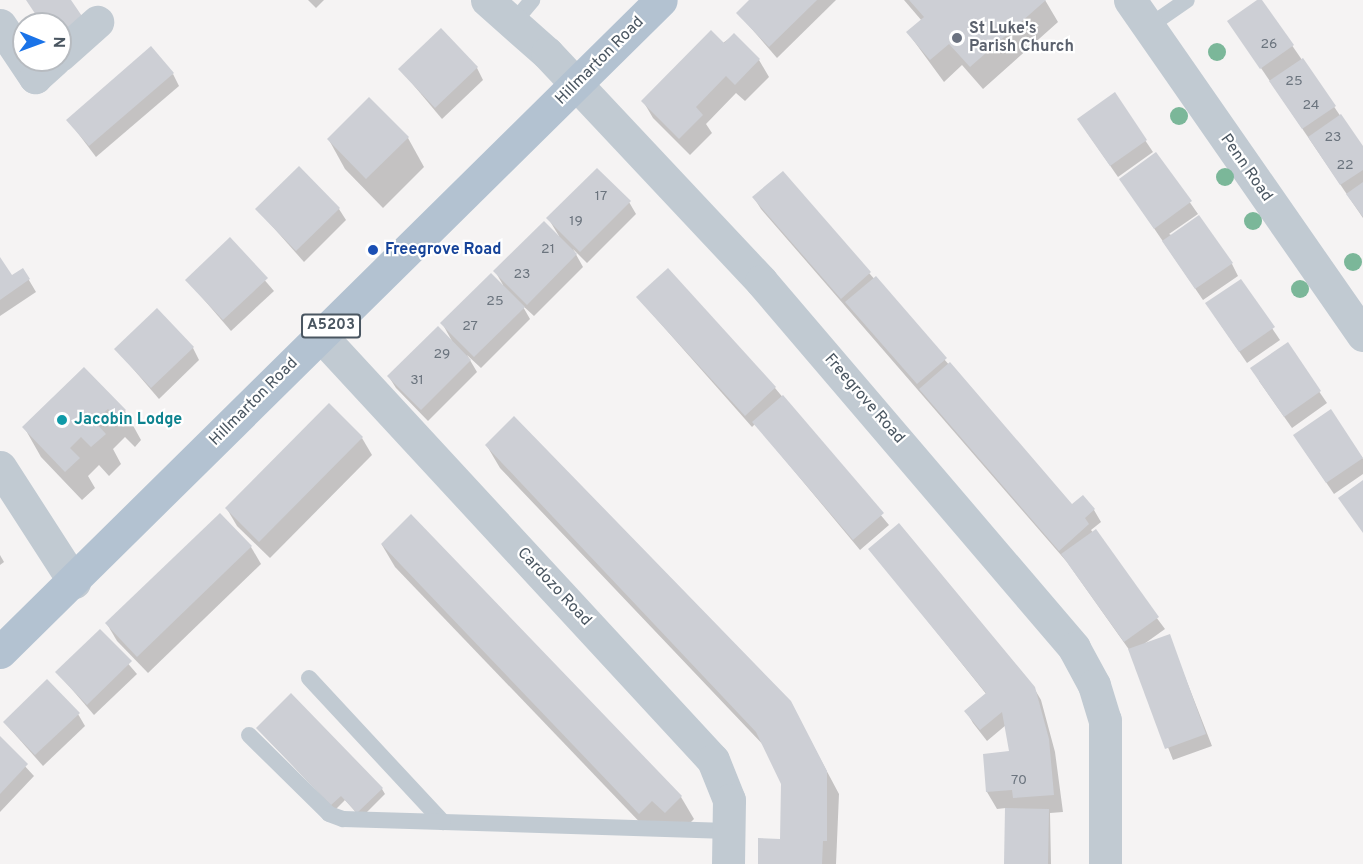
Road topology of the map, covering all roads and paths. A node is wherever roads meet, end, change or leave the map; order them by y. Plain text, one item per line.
1 (487, 0) edge
2 (661, 0) edge
3 (1130, 0) edge
4 (1187, 0) edge
5 (522, 11) edge
6 (97, 22) dead end
7 (0, 26) edge
8 (1148, 27) junction
9 (12, 43) edge
10 (72, 44) edge
11 (577, 84) junction
12 (1363, 335) edge
13 (321, 336) junction
14 (0, 467) edge
15 (74, 582) junction
16 (0, 652) edge
17 (309, 678) dead end
18 (249, 735) dead end
19 (443, 822) junction
20 (728, 831) junction
21 (728, 864) edge
22 (1105, 864) edge

1 - 5 street, Freegrove Road
2 - 11 main road, Hillmarton Road / A5203
3 - 8 street, Penn Road
4 - 8 lane
5 - 11 street, Freegrove Road
6 - 10 street
7 - 9 street
8 - 12 street, Penn Road
11 - 13 main road, Hillmarton Road / A5203
11 - 22 street, Freegrove Road
13 - 15 main road, Hillmarton Road / A5203
13 - 20 street, Cardozo Road
14 - 15 street
15 - 16 main road, Hillmarton Road / A5203
17 - 19 lane
18 - 19 lane
19 - 20 lane
20 - 21 street, Cardozo Road

